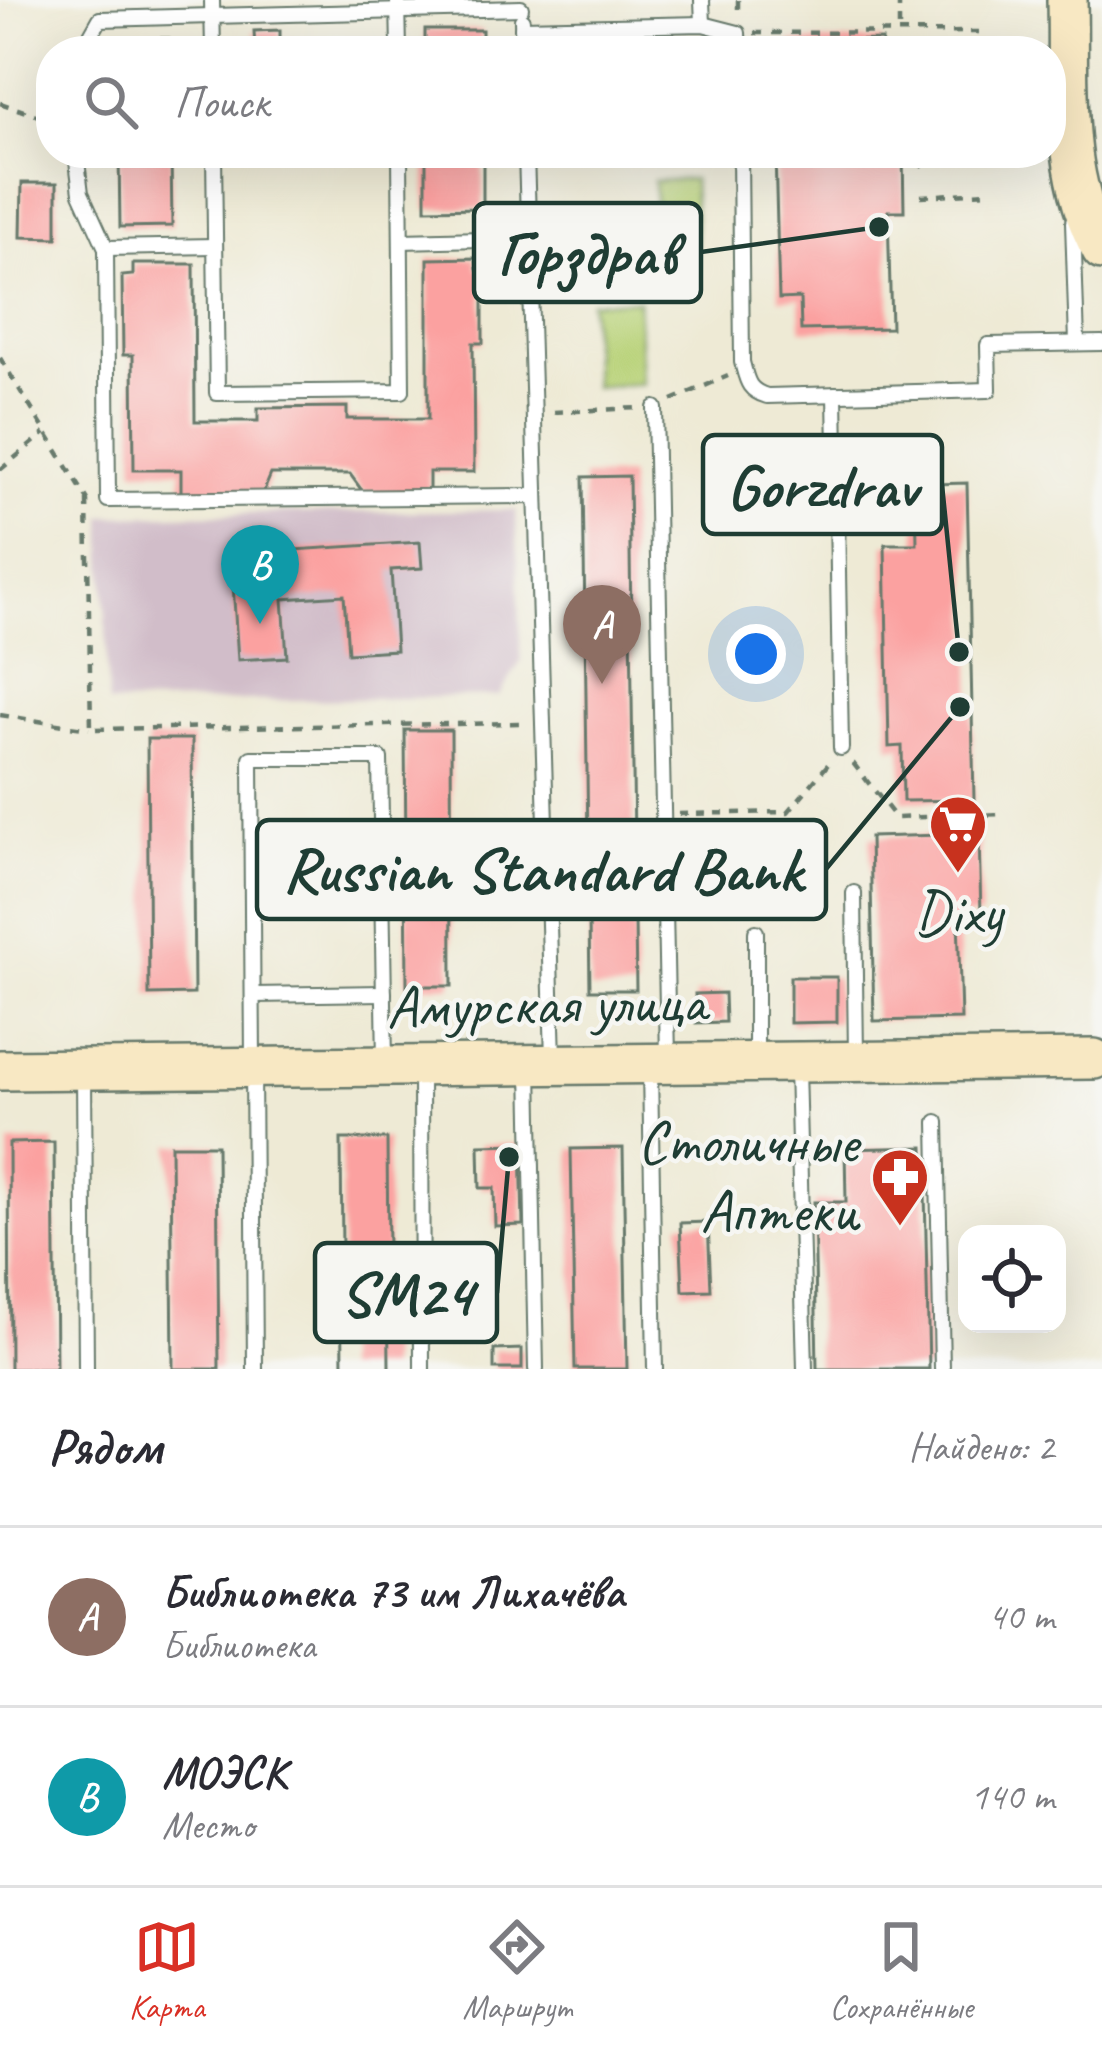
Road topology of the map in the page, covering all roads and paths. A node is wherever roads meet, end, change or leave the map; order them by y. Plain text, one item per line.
1 (702, 0) edge
2 (899, 0) edge
3 (1067, 0) edge
4 (521, 4) edge
5 (398, 6) edge
6 (212, 8) edge
7 (703, 24) junction
8 (522, 28) junction
9 (899, 32) junction
10 (982, 32) dead end
11 (739, 33) joint
12 (90, 36) edge
13 (522, 36) edge
14 (0, 103) edge
15 (36, 115) edge
16 (1071, 148) junction
17 (78, 168) edge
18 (214, 168) edge
19 (400, 168) edge
20 (527, 168) edge
21 (740, 168) edge
22 (986, 192) dead end
23 (921, 196) dead end
24 (529, 238) junction
25 (401, 241) junction
26 (215, 246) junction
27 (106, 248) junction
28 (1102, 250) edge
29 (1077, 343) junction
30 (1102, 343) edge
31 (0, 358) edge
32 (835, 394) junction
33 (655, 408) dead end
34 (46, 433) junction
35 (0, 470) edge
36 (536, 496) junction
37 (87, 500) junction
38 (108, 500) junction
39 (0, 718) edge
40 (543, 723) junction
41 (91, 729) junction
42 (842, 748) junction
43 (1001, 814) dead end
44 (662, 815) junction
45 (854, 893) dead end
46 (756, 932) dead end
47 (384, 993) junction
48 (253, 995) junction
49 (1094, 1060) dead end
50 (756, 1062) junction
51 (856, 1062) junction
52 (659, 1063) junction
53 (797, 1063) junction
54 (542, 1064) junction
55 (403, 1066) junction
56 (254, 1068) junction
57 (0, 1070) edge
58 (84, 1070) junction
59 (937, 1122) dead end
60 (86, 1369) edge
61 (255, 1369) edge
62 (422, 1369) edge
63 (536, 1369) edge
64 (655, 1369) edge
65 (805, 1369) edge
66 (942, 1369) edge

1 - 7 lane
2 - 9 path
3 - 16 street
4 - 5 lane
4 - 8 lane
5 - 6 lane
6 - 12 lane
7 - 8 lane
7 - 11 lane
8 - 13 lane
9 - 10 path
9 - 11 path
14 - 15 path
16 - 28 street
16 - 29 lane
17 - 27 lane
18 - 26 lane
19 - 25 lane
20 - 24 lane
21 - 32 lane
22 - 23 path
24 - 25 lane
24 - 36 lane
25 - 26 lane
26 - 27 lane
27 - 38 lane
29 - 30 lane
29 - 32 lane
31 - 34 path
32 - 42 lane
33 - 44 lane
34 - 35 path
34 - 37 path
36 - 38 lane
36 - 40 lane
37 - 38 path
37 - 41 path
39 - 41 path
40 - 41 path
40 - 54 lane
42 - 43 path
42 - 44 path
44 - 52 lane
45 - 51 lane
46 - 50 lane
47 - 48 lane
47 - 48 lane
47 - 55 lane
48 - 56 lane
49 - 51 street, Амурская улица
50 - 52 street, Амурская улица
50 - 53 street, Амурская улица
51 - 53 street, Амурская улица
52 - 54 street, Амурская улица
52 - 64 lane
53 - 65 lane
54 - 55 street, Амурская улица
54 - 63 lane
55 - 56 street, Амурская улица
55 - 62 lane
56 - 58 street, Амурская улица
56 - 61 lane
57 - 58 street, Амурская улица
58 - 60 lane
59 - 66 lane

